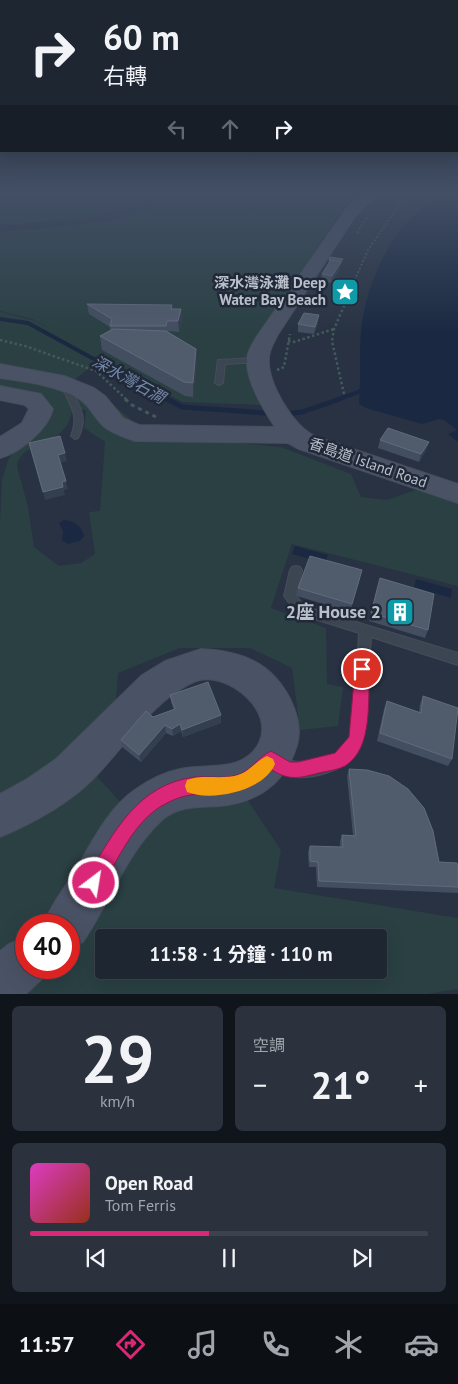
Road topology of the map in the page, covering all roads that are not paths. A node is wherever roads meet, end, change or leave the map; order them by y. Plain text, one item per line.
1 (332, 240) edge
2 (257, 360) junction
3 (0, 371) edge
4 (219, 383) dead end
5 (65, 384) junction
6 (0, 393) edge
7 (294, 435) junction
8 (75, 436) dead end
9 (0, 450) edge
10 (458, 494) edge
11 (296, 570) dead end
12 (365, 630) junction
13 (458, 659) edge
14 (271, 760) junction
15 (0, 816) edge
16 (74, 914) edge
17 (15, 971) edge
18 (0, 984) edge

1 - 2 street
2 - 4 lane
2 - 7 street, 香島道 Island Road
3 - 5 street
5 - 7 street
5 - 8 lane
6 - 9 street
7 - 10 street, 香島道 Island Road
11 - 12 lane
12 - 13 lane
12 - 14 lane
14 - 15 street
14 - 16 street
17 - 18 street

